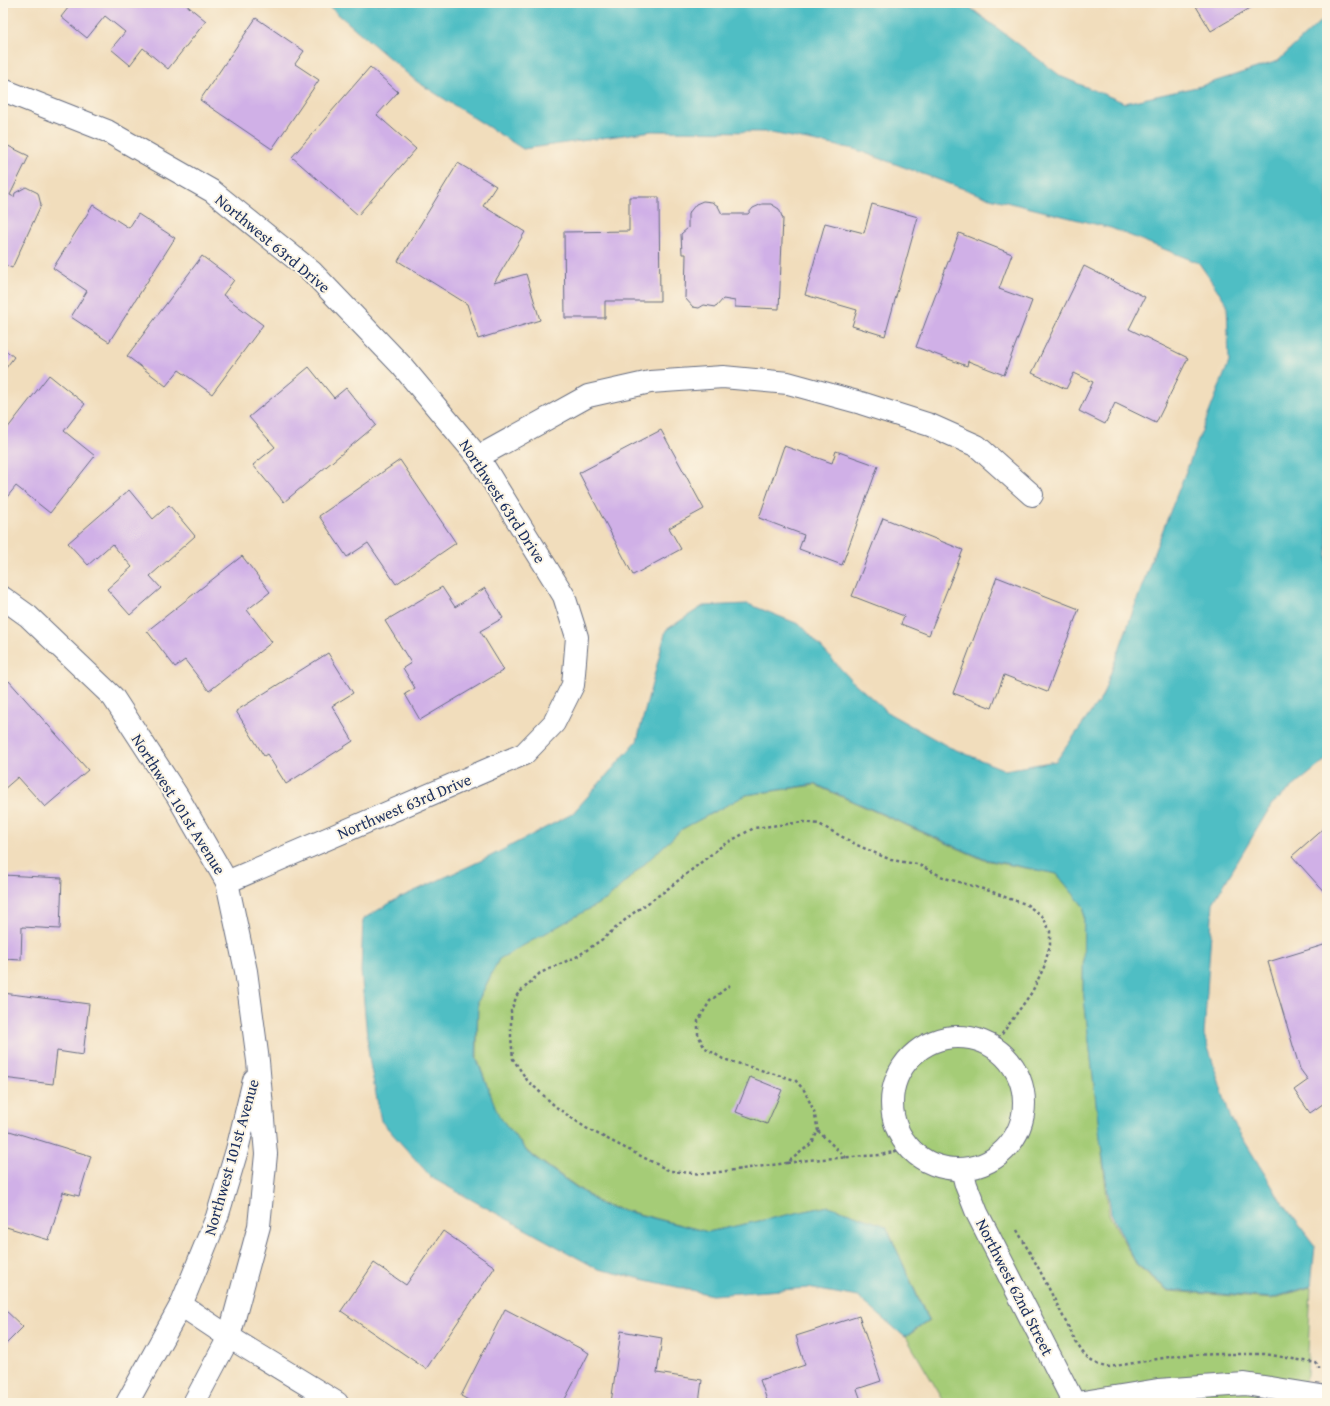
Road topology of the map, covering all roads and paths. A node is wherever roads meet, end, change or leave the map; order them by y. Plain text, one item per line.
1 (3, 90) edge
2 (478, 456) junction
3 (1032, 496) dead end
4 (3, 598) edge
5 (227, 882) junction
6 (730, 985) dead end
7 (992, 1048) junction
8 (258, 1061) junction
9 (818, 1131) junction
10 (910, 1145) junction
11 (846, 1158) junction
12 (787, 1163) junction
13 (962, 1169) junction
14 (1014, 1226) dead end
15 (182, 1305) junction
16 (229, 1337) junction
17 (1323, 1396) edge
18 (127, 1403) edge
19 (194, 1403) edge
20 (337, 1403) edge
21 (1075, 1403) edge

1 - 2 street, Northwest 63rd Drive
2 - 3 street
2 - 5 street, Northwest 63rd Drive
4 - 5 street, Northwest 101st Avenue
5 - 8 street, Northwest 101st Avenue
6 - 9 path
7 - 10 street
7 - 12 path
7 - 13 street
8 - 15 street, Northwest 101st Avenue
8 - 16 street, Northwest 101st Avenue
9 - 11 path
9 - 12 path
10 - 11 path
10 - 13 street
11 - 12 path
13 - 21 street, Northwest 62nd Street
14 - 17 path
15 - 16 street
15 - 18 street, Northwest 101st Avenue
16 - 19 street, Northwest 101st Avenue
16 - 20 street
17 - 21 street

